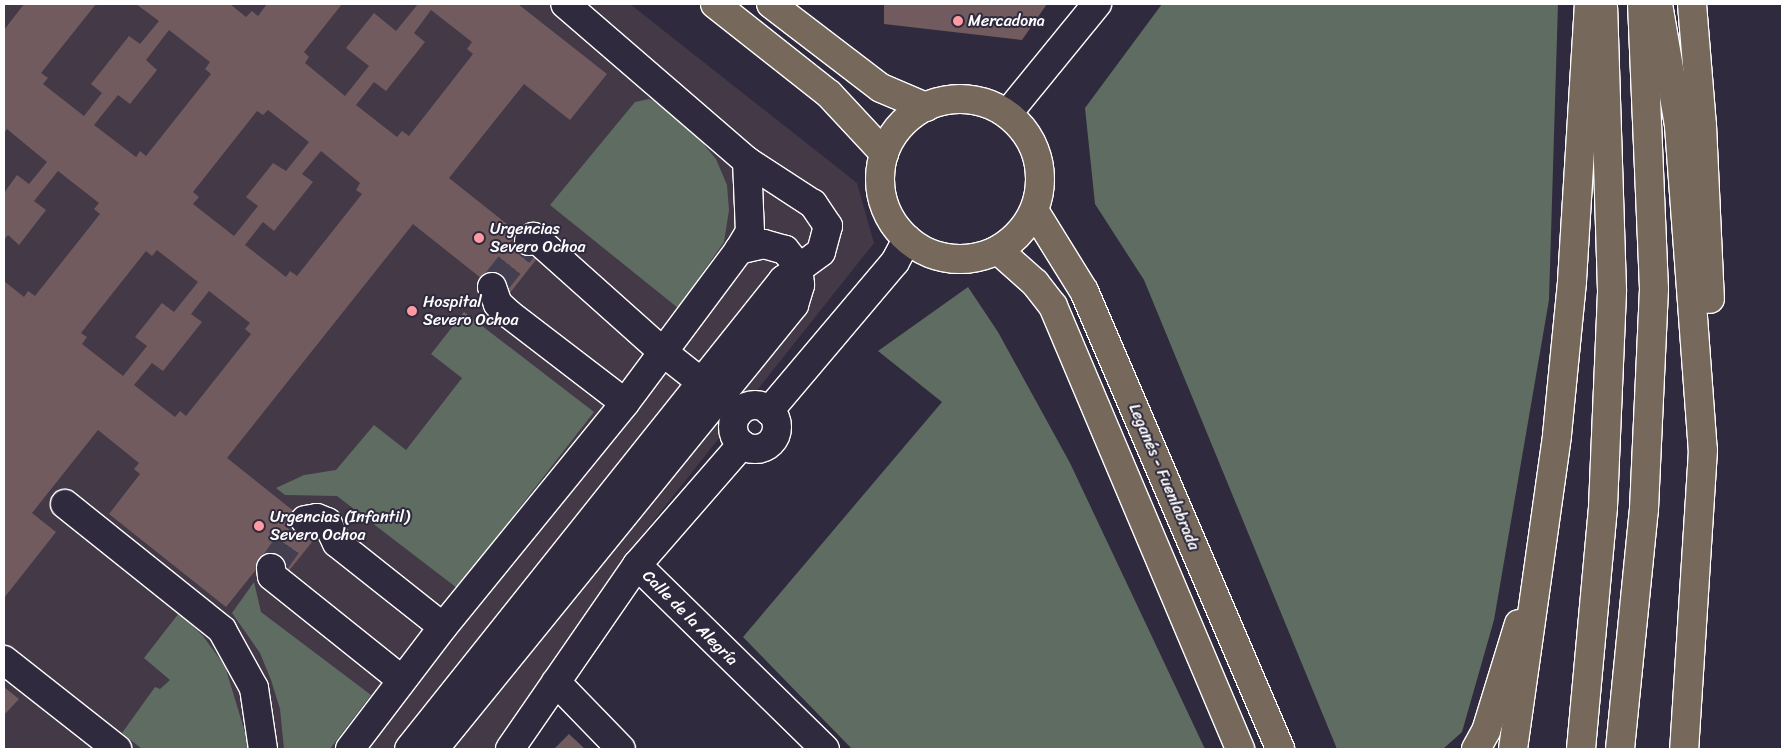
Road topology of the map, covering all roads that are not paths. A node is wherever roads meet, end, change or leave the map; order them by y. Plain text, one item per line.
1 (565, 4) edge
2 (715, 4) edge
3 (771, 4) edge
4 (1097, 4) edge
5 (1589, 4) edge
6 (1603, 4) edge
7 (1642, 4) edge
8 (1658, 4) edge
9 (1692, 4) edge
10 (926, 107) junction
11 (1008, 113) junction
12 (884, 153) junction
13 (747, 161) junction
14 (1035, 212) junction
15 (907, 239) junction
16 (529, 241) dead end
17 (739, 250) junction
18 (998, 250) junction
19 (798, 266) junction
20 (492, 287) dead end
21 (663, 352) junction
22 (721, 397) junction
23 (625, 403) junction
24 (769, 411) junction
25 (742, 444) junction
26 (1703, 450) junction
27 (65, 504) dead end
28 (305, 520) dead end
29 (1542, 546) junction
30 (636, 564) junction
31 (271, 568) dead end
32 (443, 627) junction
33 (4, 660) edge
34 (402, 680) junction
35 (556, 682) junction
36 (117, 749) edge
37 (263, 749) edge
38 (350, 749) edge
39 (409, 749) edge
40 (434, 749) edge
41 (510, 749) edge
42 (622, 749) edge
43 (825, 749) edge
44 (1240, 749) edge
45 (1280, 749) edge
46 (1476, 749) edge
47 (1513, 749) edge
48 (1581, 749) edge
49 (1620, 749) edge
50 (1684, 749) edge

1 - 13 street
2 - 12 highway
3 - 10 highway
4 - 11 street
5 - 29 highway
6 - 48 highway
7 - 49 highway
8 - 26 highway
9 - 26 highway
10 - 11 highway
10 - 12 highway
11 - 14 highway
12 - 15 highway
13 - 17 street
13 - 19 street
14 - 18 highway
14 - 45 highway, Leganés - Fuenlabrada
15 - 18 highway
15 - 24 street
16 - 21 street
17 - 19 street
17 - 21 street
18 - 44 highway
19 - 22 street
20 - 23 street
21 - 22 street
21 - 23 street
22 - 24 street
22 - 25 street
22 - 39 street
22 - 40 street
23 - 32 street
24 - 25 street
25 - 30 street
26 - 50 highway
27 - 37 street
28 - 32 street
29 - 46 highway
29 - 47 highway
30 - 35 street, Calle de la Alegría
30 - 43 street, Calle de la Alegría
31 - 34 street
32 - 34 street
33 - 36 street
34 - 38 street
35 - 41 street, Calle de la Alegría
35 - 42 street

